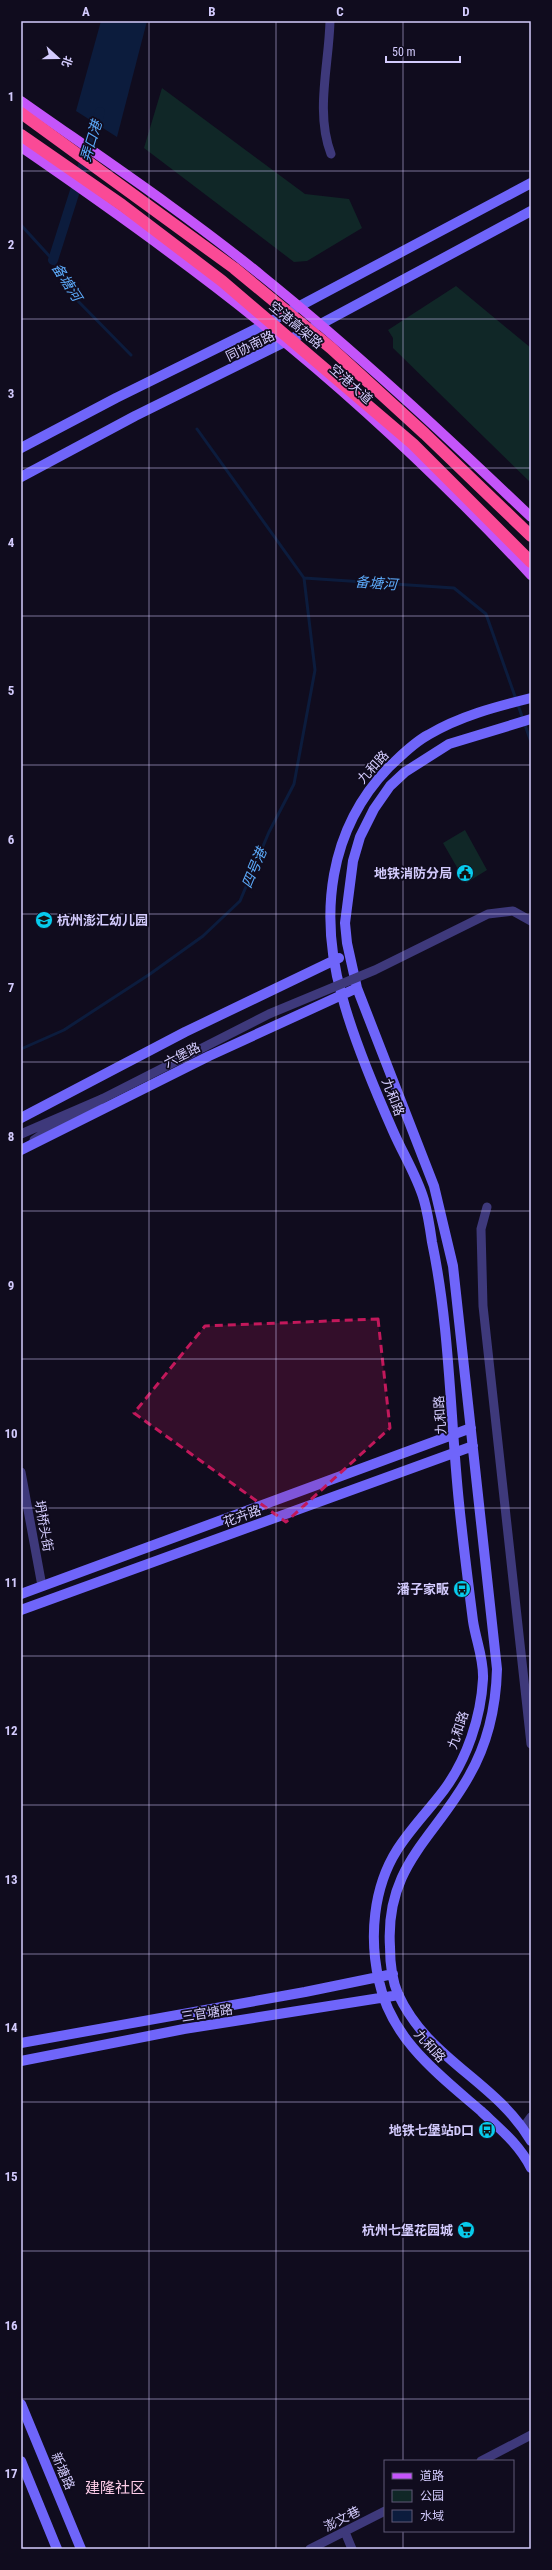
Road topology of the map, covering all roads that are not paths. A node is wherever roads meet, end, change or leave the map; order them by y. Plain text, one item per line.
1 (330, 21) edge
2 (21, 101) edge
3 (21, 112) edge
4 (21, 135) edge
5 (21, 148) edge
6 (331, 154) dead end
7 (531, 183) edge
8 (531, 211) edge
9 (297, 306) junction
10 (264, 325) junction
11 (319, 326) junction
12 (285, 343) junction
13 (21, 448) edge
14 (21, 477) edge
15 (531, 517) edge
16 (531, 536) edge
17 (531, 562) edge
18 (531, 575) edge
19 (531, 698) edge
20 (531, 719) edge
21 (531, 921) edge
22 (349, 954) junction
23 (335, 960) junction
24 (357, 988) junction
25 (341, 995) junction
26 (102, 1099) junction
27 (21, 1118) edge
28 (21, 1134) edge
29 (21, 1150) edge
30 (487, 1207) dead end
31 (471, 1428) junction
32 (454, 1434) junction
33 (473, 1446) junction
34 (456, 1452) junction
35 (21, 1472) edge
36 (42, 1586) junction
37 (21, 1594) edge
38 (21, 1610) edge
39 (531, 1744) edge
40 (393, 1974) junction
41 (378, 1977) junction
42 (399, 1995) junction
43 (383, 1998) junction
44 (21, 2043) edge
45 (21, 2061) edge
46 (531, 2117) edge
47 (523, 2128) junction
48 (531, 2141) edge
49 (531, 2168) edge
50 (21, 2404) edge
51 (531, 2435) edge
52 (483, 2460) edge
53 (21, 2461) edge
54 (384, 2512) edge
55 (345, 2532) junction
56 (57, 2549) edge
57 (82, 2549) edge
58 (310, 2549) edge
59 (352, 2549) edge

1 - 6 street
2 - 9 main road, 空港大道
3 - 16 highway, 空港高架路, bridge
4 - 17 highway, 空港高架路, bridge
5 - 10 main road, 空港大道
7 - 9 street, 同协南路
8 - 11 street, 同协南路
9 - 10 street, 同协南路
9 - 11 main road, 空港大道
10 - 12 main road, 空港大道
10 - 13 street, 同协南路
11 - 12 street, 同协南路
11 - 15 main road, 空港大道
12 - 14 street, 同协南路
12 - 18 main road, 空港大道
19 - 23 street, 九和路
20 - 22 street, 九和路
21 - 26 street, bridge
22 - 23 street, 六堡路
22 - 24 street, 九和路
23 - 25 street, 九和路
23 - 27 street, 六堡路
24 - 25 street, 六堡路
24 - 31 street, 九和路
25 - 29 street, 六堡路
25 - 32 street, 九和路
26 - 28 street
26 - 29 street
30 - 39 street
31 - 32 street, 花卉路
31 - 33 street, 九和路
32 - 34 street, 九和路
32 - 36 street, 花卉路
33 - 34 street, 花卉路
33 - 40 street, 九和路
34 - 38 street, 花卉路
34 - 41 street, 九和路
35 - 36 street, 坍桥头街
36 - 37 street, 花卉路
40 - 41 street, 三官塘路
40 - 42 street, 九和路
41 - 43 street, 九和路
41 - 44 street, 三官塘路
42 - 43 street, 三官塘路
42 - 47 street, 九和路
43 - 45 street, 三官塘路
43 - 49 street, 九和路
46 - 47 street
47 - 48 street, 九和路
50 - 57 street, 新塘路
51 - 52 street
53 - 56 street
54 - 55 street, 澎文巷
55 - 58 street, 澎文巷
55 - 59 street

